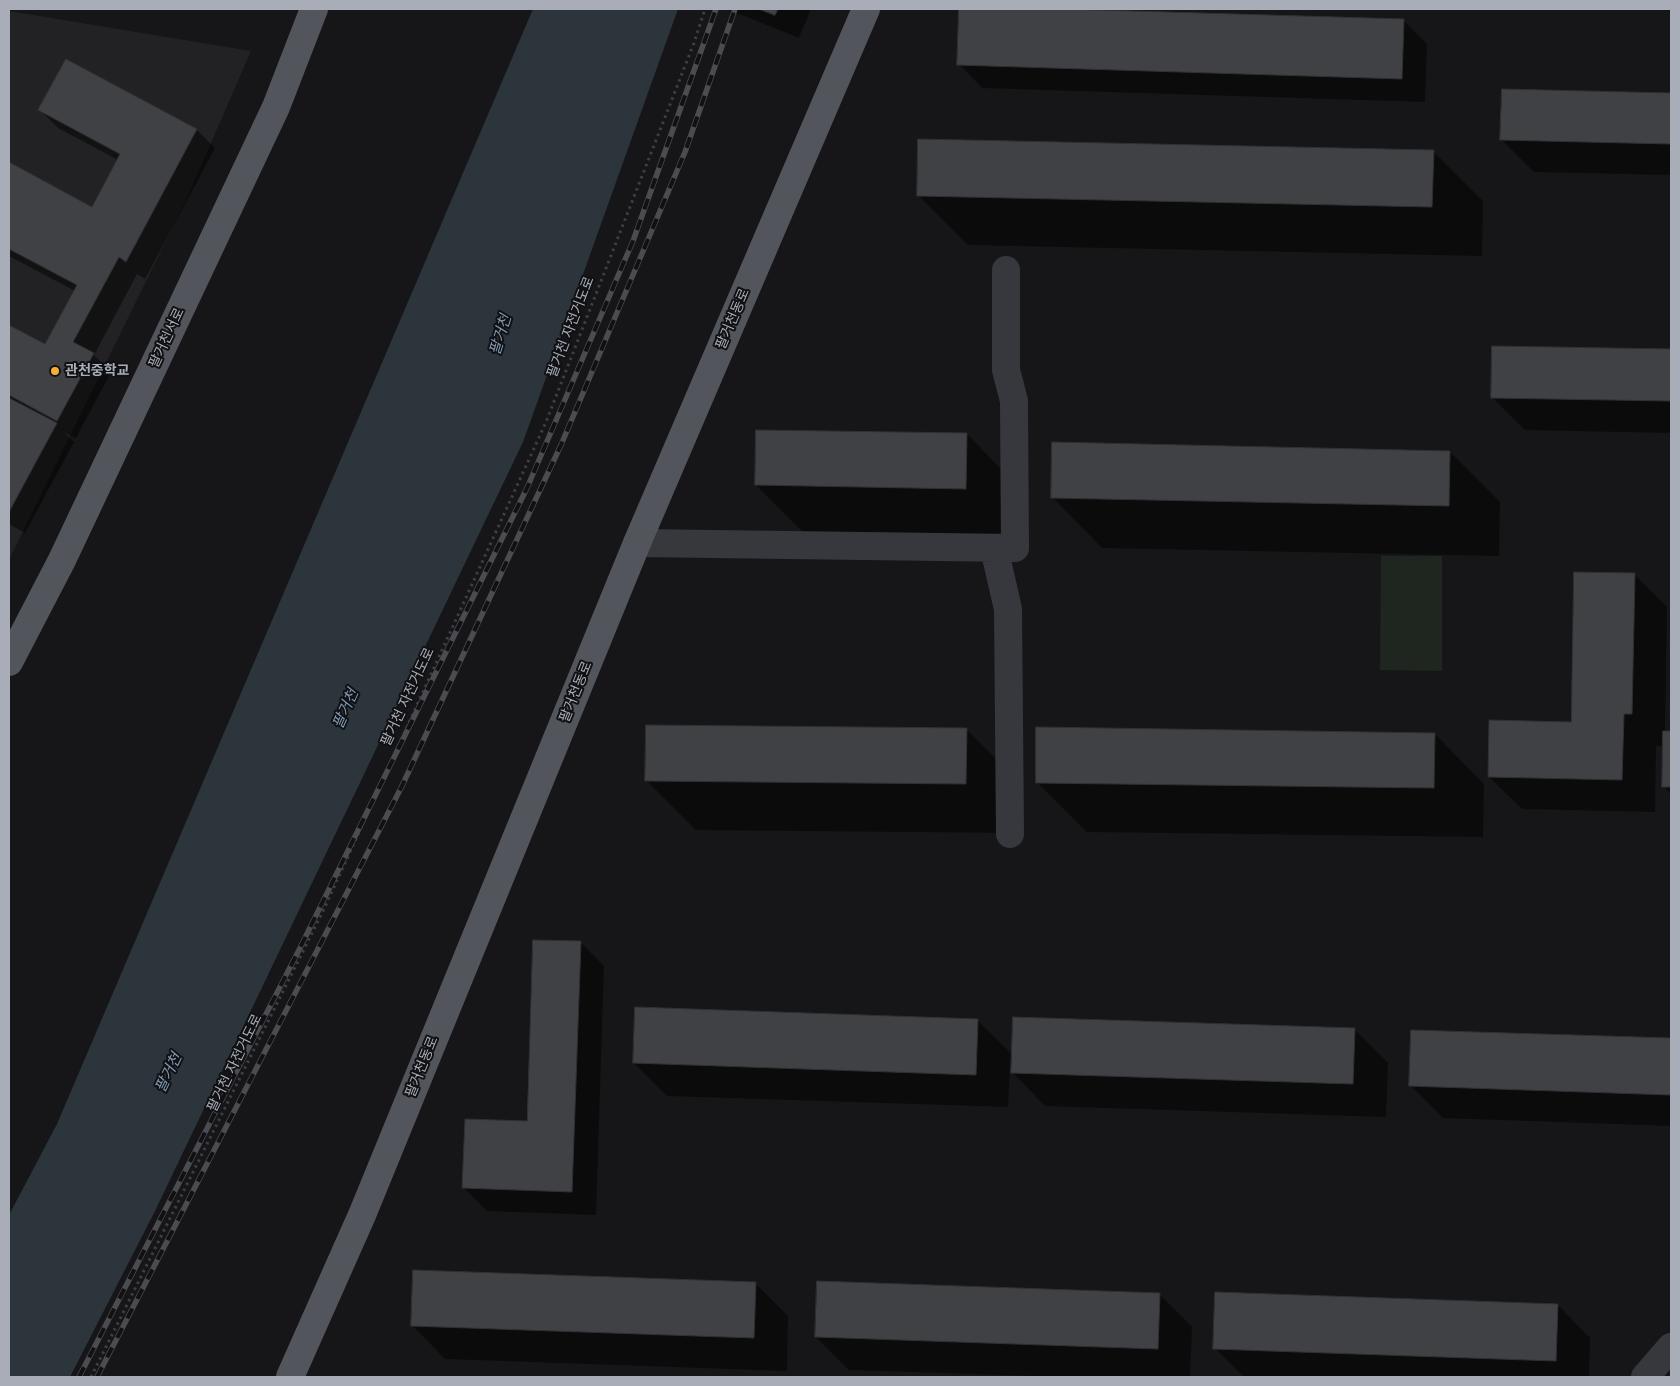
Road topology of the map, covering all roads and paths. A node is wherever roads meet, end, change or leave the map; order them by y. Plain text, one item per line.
1 (314, 9) edge
2 (705, 9) edge
3 (866, 9) edge
4 (1006, 270) dead end
5 (637, 543) junction
6 (994, 548) junction
7 (9, 662) edge
8 (1010, 834) dead end
9 (1671, 1348) edge
10 (91, 1377) edge
11 (290, 1377) edge
12 (1645, 1377) edge

1 - 7 main road, 팔거천서로
2 - 10 path, 팔거천 자전거도로
3 - 5 main road, 팔거천동로
4 - 6 street
5 - 6 street
5 - 11 main road, 팔거천동로
6 - 8 street
9 - 12 street

